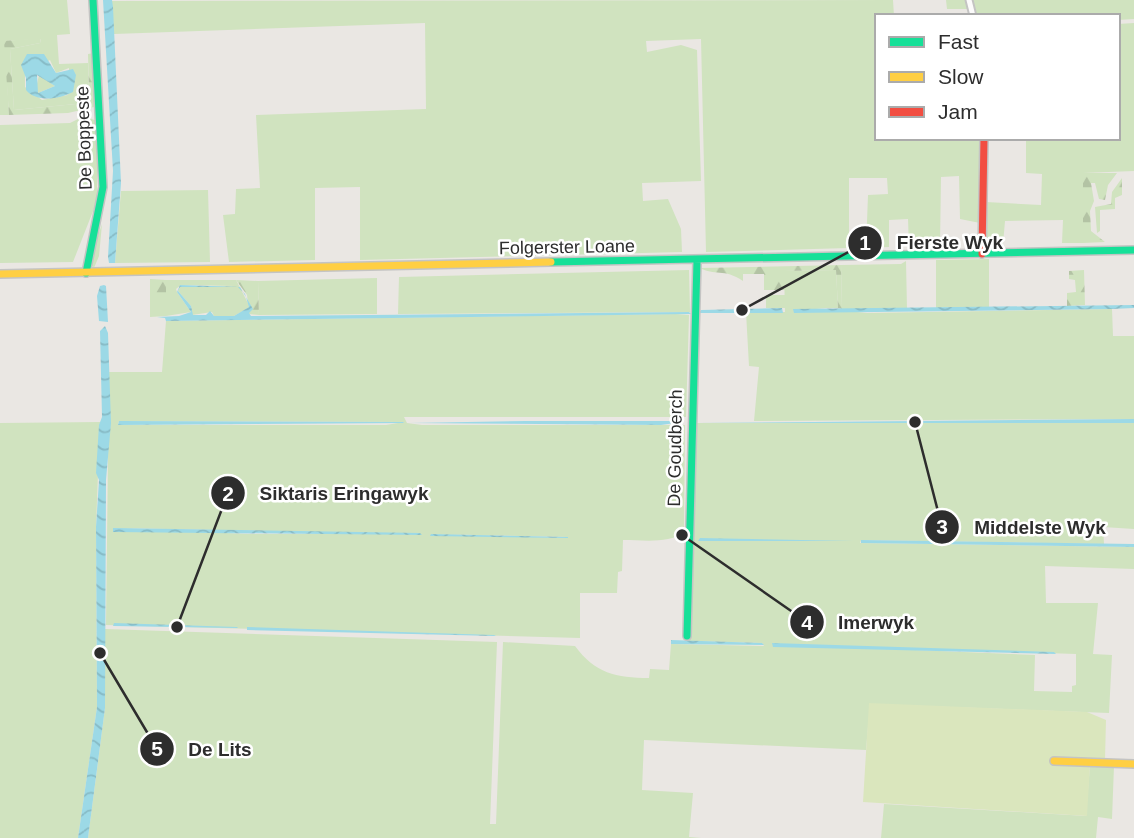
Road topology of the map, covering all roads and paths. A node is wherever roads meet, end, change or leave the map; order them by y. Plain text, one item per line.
1 (93, 0) edge
2 (984, 140) edge
3 (1134, 250) edge
4 (982, 254) junction
5 (697, 261) junction
6 (86, 273) junction
7 (0, 274) edge
8 (687, 636) dead end
9 (1054, 761) dead end
10 (1134, 764) edge

1 - 6 main road, De Boppeste
2 - 4 main road
3 - 4 main road, Folgerster Loane
4 - 5 main road, Folgerster Loane
5 - 6 main road, Folgerster Loane
5 - 8 main road, De Goudberch
6 - 7 main road, Folgerster Loane
9 - 10 main road

